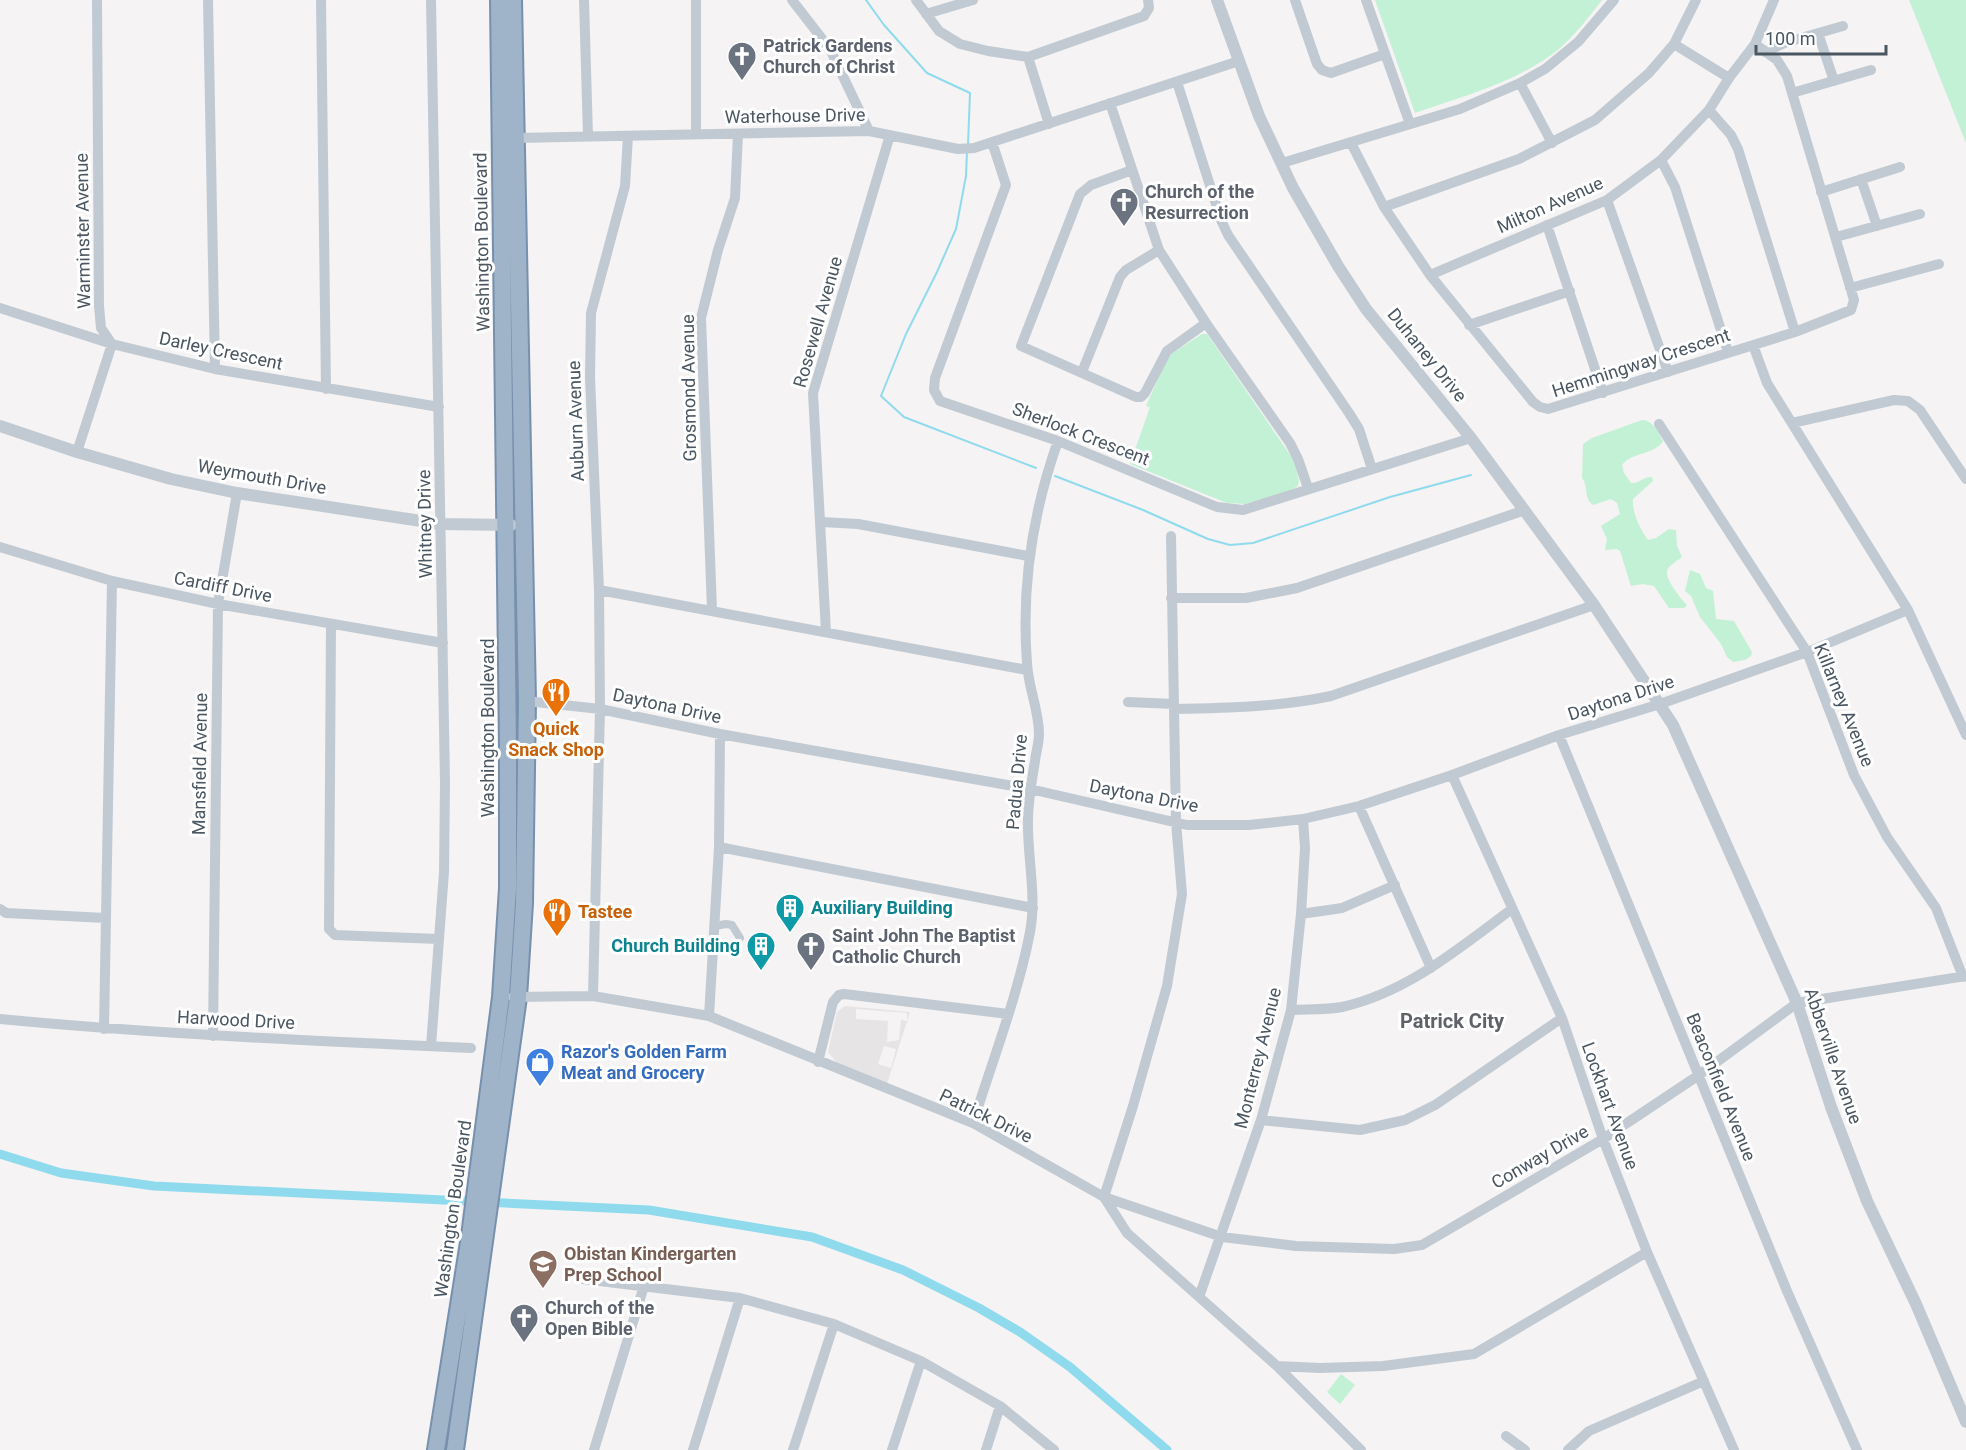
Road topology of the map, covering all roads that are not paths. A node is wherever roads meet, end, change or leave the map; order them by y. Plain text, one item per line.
1 (97, 0) edge
2 (208, 0) edge
3 (321, 0) edge
4 (432, 0) edge
5 (499, 0) edge
6 (513, 0) edge
7 (584, 0) edge
8 (696, 0) edge
9 (792, 0) edge
10 (916, 0) edge
11 (973, 0) edge
12 (1148, 0) edge
13 (1217, 0) edge
14 (1296, 0) edge
15 (1366, 0) edge
16 (1614, 0) edge
17 (1696, 0) edge
18 (1774, 0) edge
19 (926, 14) junction
20 (1843, 26) dead end
21 (1818, 33) junction
22 (1674, 44) junction
23 (1755, 45) junction
24 (1765, 52) junction
25 (1385, 54) junction
26 (1028, 57) junction
27 (1239, 61) junction
28 (1871, 70) dead end
29 (1729, 78) junction
30 (1834, 81) junction
31 (1177, 82) junction
32 (1520, 83) junction
33 (1792, 93) junction
34 (1110, 103) junction
35 (1709, 110) junction
36 (1049, 124) junction
37 (1410, 124) junction
38 (869, 131) junction
39 (696, 133) junction
40 (738, 134) junction
41 (890, 135) junction
42 (588, 136) junction
43 (628, 136) junction
44 (516, 138) junction
45 (992, 142) junction
46 (1351, 143) junction
47 (1552, 143) junction
48 (1661, 160) junction
49 (1282, 163) junction
50 (1899, 167) dead end
51 (1132, 170) junction
52 (1861, 179) junction
53 (1821, 192) junction
54 (1607, 200) junction
55 (1384, 207) junction
56 (1920, 214) dead end
57 (1547, 225) junction
58 (1877, 226) junction
59 (1836, 237) junction
60 (1159, 250) junction
61 (1939, 264) dead end
62 (1430, 275) junction
63 (1850, 288) junction
64 (1569, 291) junction
65 (0, 308) edge
66 (1206, 323) junction
67 (1469, 325) junction
68 (1795, 332) junction
69 (112, 344) junction
70 (1753, 345) junction
71 (1728, 352) junction
72 (215, 369) junction
73 (1082, 372) junction
74 (1668, 372) junction
75 (326, 388) junction
76 (1603, 393) junction
77 (439, 407) junction
78 (1792, 423) junction
79 (1659, 424) dead end
80 (0, 426) edge
81 (1471, 438) junction
82 (1059, 441) junction
83 (77, 452) junction
84 (1372, 470) junction
85 (1966, 479) edge
86 (1308, 488) junction
87 (237, 493) junction
88 (1525, 510) junction
89 (820, 522) junction
90 (441, 524) junction
91 (505, 525) junction
92 (524, 525) junction
93 (1171, 536) dead end
94 (0, 547) edge
95 (1028, 556) junction
96 (112, 581) junction
97 (599, 590) junction
98 (1171, 598) junction
99 (218, 604) junction
100 (1594, 605) junction
101 (712, 610) junction
102 (1908, 610) junction
103 (331, 625) junction
104 (826, 632) junction
105 (443, 643) junction
106 (1807, 652) junction
107 (1027, 670) junction
108 (527, 702) junction
109 (1128, 702) dead end
110 (1660, 704) junction
111 (1174, 706) junction
112 (600, 709) junction
113 (720, 734) junction
114 (1559, 735) junction
115 (1966, 735) edge
116 (1452, 775) junction
117 (1030, 789) junction
118 (1359, 806) junction
119 (1303, 819) junction
120 (1176, 822) junction
121 (719, 847) junction
122 (1395, 885) junction
123 (1033, 908) junction
124 (0, 909) edge
125 (1512, 909) junction
126 (1301, 914) junction
127 (106, 918) junction
128 (715, 926) junction
129 (740, 938) dead end
130 (438, 939) junction
131 (1431, 968) junction
132 (1964, 976) edge
133 (593, 996) junction
134 (509, 997) junction
135 (1797, 1003) junction
136 (1291, 1010) junction
137 (1008, 1014) junction
138 (709, 1017) junction
139 (1562, 1018) junction
140 (0, 1019) edge
141 (104, 1029) junction
142 (213, 1036) junction
143 (431, 1046) junction
144 (471, 1048) dead end
145 (818, 1062) junction
146 (1699, 1075) junction
147 (1261, 1120) junction
148 (972, 1123) junction
149 (1603, 1139) junction
150 (1104, 1197) junction
151 (478, 1237) junction
152 (1222, 1237) junction
153 (1647, 1252) junction
154 (583, 1279) dead end
155 (644, 1286) junction
156 (1199, 1297) junction
157 (740, 1298) junction
158 (834, 1324) junction
159 (921, 1361) junction
160 (1277, 1366) junction
161 (1704, 1381) junction
162 (1000, 1406) junction
163 (1966, 1422) edge
164 (1506, 1436) dead end
165 (436, 1450) edge
166 (455, 1450) edge
167 (594, 1450) edge
168 (693, 1450) edge
169 (793, 1450) edge
170 (892, 1450) edge
171 (986, 1450) edge
172 (1054, 1450) edge
173 (1361, 1450) edge
174 (1525, 1450) edge
175 (1568, 1450) edge
176 (1734, 1450) edge
177 (1857, 1450) edge

1 - 69 street, Warminster Avenue
2 - 72 street
3 - 75 street
4 - 77 street, Whitney Drive
5 - 91 highway, Washington Boulevard
6 - 44 highway, Washington Boulevard
7 - 42 street
8 - 39 street
9 - 38 street
10 - 19 street
11 - 19 street
12 - 26 street
13 - 27 street, Duhaney Drive
14 - 25 street
15 - 25 street
16 - 32 street
17 - 22 street
18 - 23 street, Milton Avenue
19 - 26 street
20 - 21 street
21 - 24 street
21 - 30 street
22 - 29 street
22 - 47 street
23 - 24 street
23 - 29 street, Milton Avenue
24 - 33 street
25 - 37 street
26 - 36 street
27 - 31 street, Waterhouse Drive
27 - 49 street, Duhaney Drive
28 - 30 street
29 - 35 street, Milton Avenue
30 - 33 street
31 - 34 street, Waterhouse Drive
31 - 84 street
32 - 37 street
32 - 47 street
33 - 53 street
34 - 36 street, Waterhouse Drive
34 - 51 street
35 - 48 street, Milton Avenue
35 - 68 street
36 - 45 street, Waterhouse Drive
37 - 46 street
38 - 40 street, Waterhouse Drive
38 - 41 street, Waterhouse Drive
39 - 40 street, Waterhouse Drive
39 - 43 street, Waterhouse Drive
40 - 101 street, Grosmond Avenue
41 - 45 street, Waterhouse Drive
41 - 89 street, Rosewell Avenue
42 - 43 street, Waterhouse Drive
42 - 44 street, Waterhouse Drive
43 - 97 street, Auburn Avenue
44 - 92 highway, Washington Boulevard
45 - 82 street, Sherlock Crescent
46 - 49 street
46 - 55 street, Hemmingway Crescent
47 - 55 street
48 - 54 street, Milton Avenue
48 - 71 street
49 - 81 street, Duhaney Drive
50 - 52 street
51 - 60 street
51 - 73 street
52 - 53 street
52 - 58 street
53 - 59 street
54 - 57 street, Milton Avenue
54 - 74 street
55 - 62 street, Hemmingway Crescent
56 - 58 street
57 - 62 street, Milton Avenue
57 - 64 street
58 - 59 street
59 - 63 street
60 - 66 street
60 - 73 street
61 - 63 street
62 - 67 street, Hemmingway Crescent
63 - 68 street, Hemmingway Crescent
64 - 67 street
64 - 76 street
65 - 69 street, Darley Crescent
66 - 73 street
66 - 86 street
67 - 76 street, Hemmingway Crescent
68 - 70 street, Hemmingway Crescent
69 - 72 street, Darley Crescent
69 - 83 street
70 - 71 street, Hemmingway Crescent
70 - 78 street
71 - 74 street, Hemmingway Crescent
72 - 75 street, Darley Crescent
74 - 76 street, Hemmingway Crescent
75 - 77 street, Darley Crescent
77 - 90 street, Whitney Drive
78 - 85 street
78 - 102 street
79 - 106 street, Killarney Avenue
80 - 83 street, Weymouth Drive
81 - 84 street, Sherlock Crescent
81 - 88 street, Duhaney Drive
82 - 86 street, Sherlock Crescent
82 - 95 street, Padua Drive
83 - 87 street, Weymouth Drive
84 - 86 street, Sherlock Crescent
87 - 90 street, Weymouth Drive
87 - 99 street, Mansfield Avenue
88 - 98 street
88 - 100 street, Duhaney Drive
89 - 95 street
89 - 104 street, Rosewell Avenue
90 - 91 street, Weymouth Drive
90 - 105 street, Whitney Drive
91 - 92 street, Weymouth Drive
91 - 134 highway, Washington Boulevard
92 - 108 highway, Washington Boulevard
93 - 98 street
94 - 96 street, Cardiff Drive
95 - 107 street, Padua Drive
96 - 99 street, Cardiff Drive
96 - 127 street
97 - 101 street
97 - 112 street, Auburn Avenue
98 - 111 street
99 - 103 street, Cardiff Drive
99 - 142 street, Mansfield Avenue
100 - 110 street, Duhaney Drive
100 - 111 street
101 - 104 street
102 - 106 street, Daytona Drive
102 - 115 street
103 - 105 street, Cardiff Drive
103 - 130 street
104 - 107 street
105 - 130 street, Whitney Drive
106 - 110 street, Daytona Drive
106 - 132 street, Killarney Avenue
107 - 117 street, Padua Drive
108 - 112 street, Daytona Drive
108 - 134 highway, Washington Boulevard
109 - 111 street
110 - 114 street, Daytona Drive
110 - 135 street, Abberville Avenue
111 - 120 street
112 - 113 street, Daytona Drive
112 - 133 street, Auburn Avenue
113 - 117 street, Daytona Drive
113 - 121 street
114 - 116 street, Daytona Drive
114 - 146 street, Beaconfield Avenue
116 - 118 street, Daytona Drive
116 - 125 street, Lockhart Avenue
117 - 120 street, Daytona Drive
117 - 123 street, Padua Drive
118 - 119 street, Daytona Drive
118 - 122 street
119 - 120 street, Daytona Drive
119 - 126 street, Monterrey Avenue
120 - 150 street
121 - 123 street
121 - 128 street
122 - 126 street
122 - 131 street
123 - 137 street, Padua Drive
124 - 127 street
125 - 131 street
125 - 139 street, Lockhart Avenue
126 - 136 street, Monterrey Avenue
127 - 141 street
128 - 129 street
128 - 138 street
130 - 143 street, Whitney Drive
131 - 136 street
132 - 135 street, Conway Drive
133 - 134 street, Patrick Drive
133 - 138 street, Patrick Drive
134 - 151 highway, Washington Boulevard
134 - 151 highway, Washington Boulevard
135 - 146 street, Conway Drive
135 - 163 street, Abberville Avenue
136 - 147 street, Monterrey Avenue
137 - 145 street
137 - 148 street, Padua Drive
138 - 145 street, Patrick Drive
139 - 147 street
139 - 149 street, Lockhart Avenue
140 - 141 street, Harwood Drive
141 - 142 street, Harwood Drive
142 - 143 street, Harwood Drive
143 - 144 street, Harwood Drive
145 - 148 street, Patrick Drive
146 - 149 street, Conway Drive
146 - 177 street, Beaconfield Avenue
147 - 152 street, Monterrey Avenue
148 - 150 street, Patrick Drive
149 - 152 street, Conway Drive
149 - 153 street, Lockhart Avenue
150 - 152 street, Conway Drive
150 - 156 street, Patrick Drive
151 - 165 highway, Washington Boulevard
151 - 166 highway, Washington Boulevard
152 - 156 street, Monterrey Avenue
153 - 160 street
153 - 161 street, Lockhart Avenue
154 - 155 street
155 - 157 street
155 - 167 street
156 - 160 street, Patrick Drive
157 - 158 street
157 - 168 street
158 - 159 street
158 - 169 street
159 - 162 street
159 - 170 street
160 - 173 street, Patrick Drive
161 - 175 street
161 - 176 street, Lockhart Avenue
162 - 171 street
162 - 172 street
164 - 174 street

